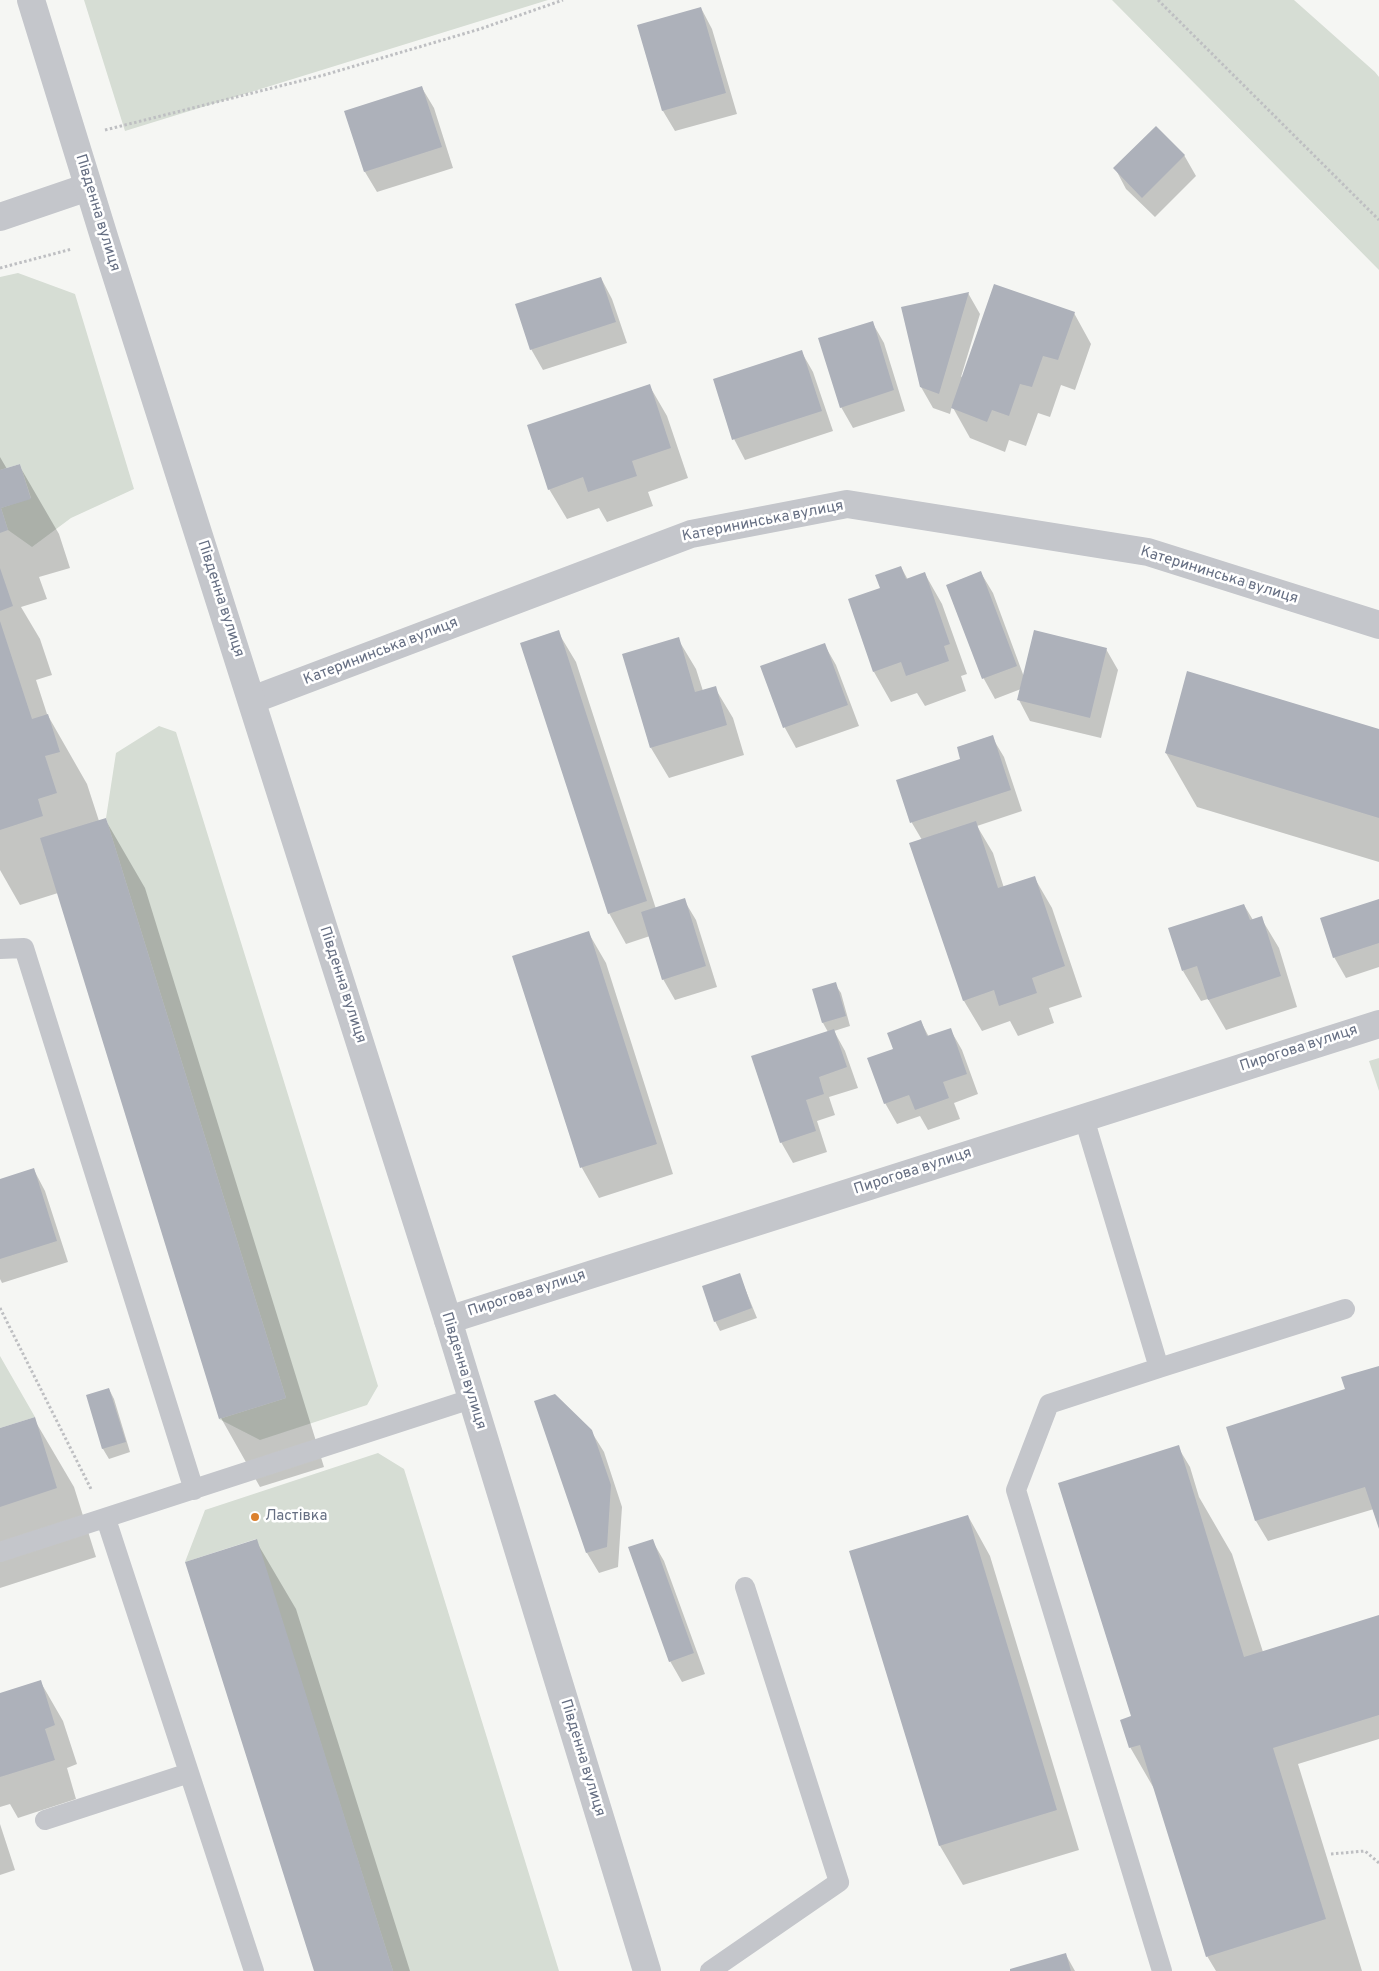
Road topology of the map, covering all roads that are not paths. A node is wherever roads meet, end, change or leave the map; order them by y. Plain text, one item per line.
1 (31, 0) edge
2 (88, 187) junction
3 (0, 217) edge
4 (1373, 616) edge
5 (252, 700) junction
6 (0, 949) edge
7 (1379, 1024) edge
8 (1084, 1118) junction
9 (1345, 1309) dead end
10 (448, 1320) junction
11 (1159, 1368) junction
12 (472, 1399) junction
13 (194, 1490) junction
14 (106, 1518) junction
15 (0, 1552) edge
16 (745, 1587) dead end
17 (189, 1773) junction
18 (44, 1820) dead end
19 (254, 1971) edge
20 (647, 1971) edge
21 (710, 1971) edge
22 (1162, 1971) edge

1 - 2 street, Південна вулиця
2 - 3 street
2 - 5 street, Південна вулиця
4 - 5 street, Катерининська вулиця
5 - 10 street, Південна вулиця
6 - 13 lane
7 - 8 street, Пирогова вулиця
8 - 10 street, Пирогова вулиця
8 - 11 lane
9 - 11 lane
10 - 12 street, Південна вулиця
11 - 22 lane
12 - 13 lane
12 - 20 street, Південна вулиця
13 - 14 lane
14 - 15 lane
14 - 17 lane
16 - 21 lane
17 - 18 lane
17 - 19 lane

